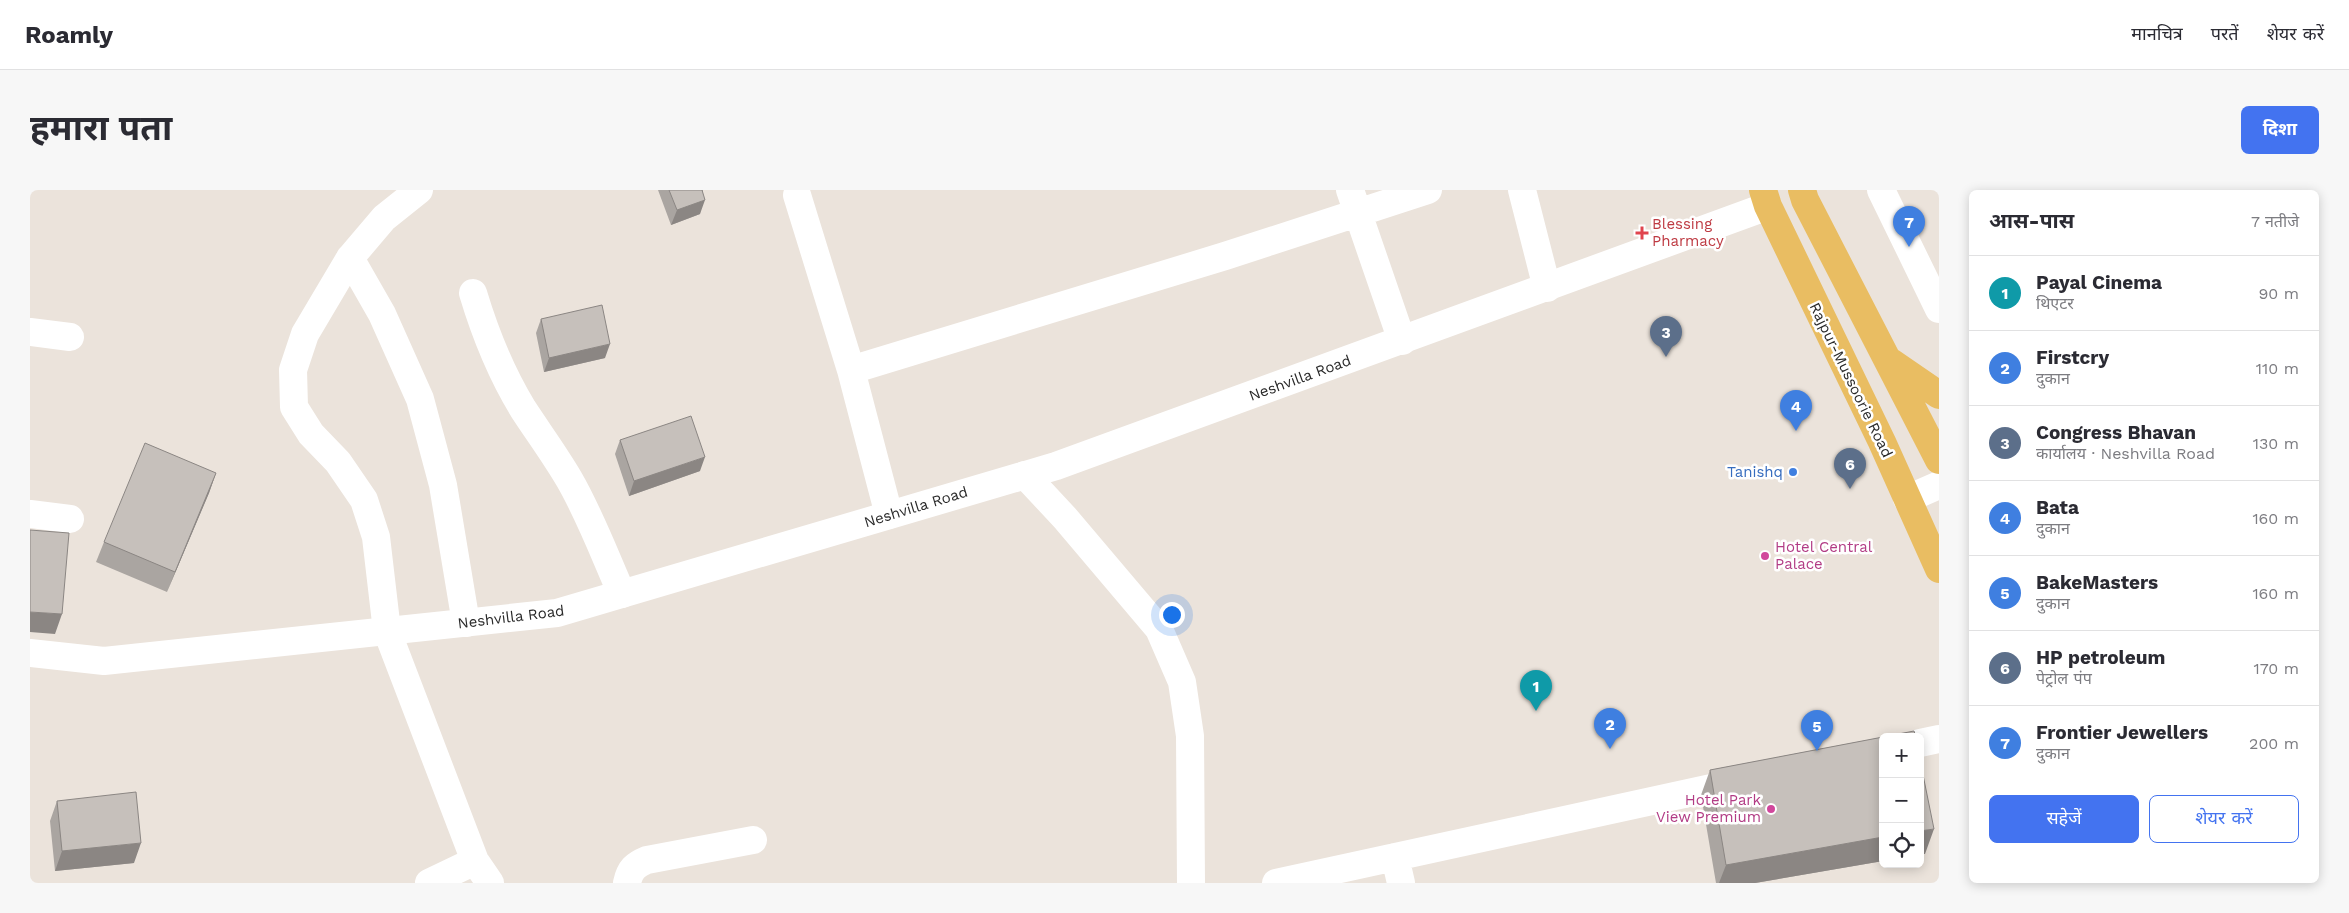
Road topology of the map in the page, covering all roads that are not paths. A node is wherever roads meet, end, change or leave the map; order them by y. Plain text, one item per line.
1 (418, 190) edge
2 (1428, 190) edge
3 (1522, 190) edge
4 (1802, 190) edge
5 (1882, 190) edge
6 (802, 192) edge
7 (1766, 198) edge
8 (1353, 202) edge
9 (350, 258) junction
10 (1547, 288) junction
11 (473, 293) dead end
12 (1939, 309) edge
13 (30, 332) edge
14 (70, 337) dead end
15 (1402, 341) junction
16 (1888, 359) junction
17 (852, 370) junction
18 (1939, 395) edge
19 (1939, 460) edge
20 (1025, 475) junction
21 (1939, 485) edge
22 (1907, 499) junction
23 (30, 514) edge
24 (889, 515) junction
25 (70, 520) dead end
26 (1939, 569) edge
27 (622, 594) junction
28 (466, 623) junction
29 (387, 631) junction
30 (30, 654) edge
31 (1939, 739) edge
32 (1924, 742) edge
33 (1766, 776) edge
34 (753, 840) dead end
35 (1398, 870) edge
36 (483, 872) edge
37 (429, 883) edge
38 (627, 883) edge
39 (1191, 883) edge
40 (1276, 883) edge

1 - 9 street
2 - 8 street
3 - 10 street
4 - 16 main road
5 - 12 street
6 - 17 street
7 - 10 street, Neshvilla Road
7 - 22 main road, Rajpur-Mussoorie Road
8 - 15 street
8 - 17 street
9 - 28 street
9 - 29 street
10 - 15 street, Neshvilla Road
11 - 27 street
13 - 14 street
15 - 20 street, Neshvilla Road
16 - 18 main road
16 - 19 main road
17 - 24 street
20 - 24 street, Neshvilla Road
20 - 39 street
21 - 22 street
22 - 26 main road, Rajpur-Mussoorie Road
23 - 25 street
24 - 27 street, Neshvilla Road
27 - 28 street, Neshvilla Road
28 - 29 street, Neshvilla Road
29 - 30 street, Neshvilla Road
29 - 36 street
31 - 32 street
33 - 35 street
34 - 38 street
35 - 40 street
36 - 37 street

